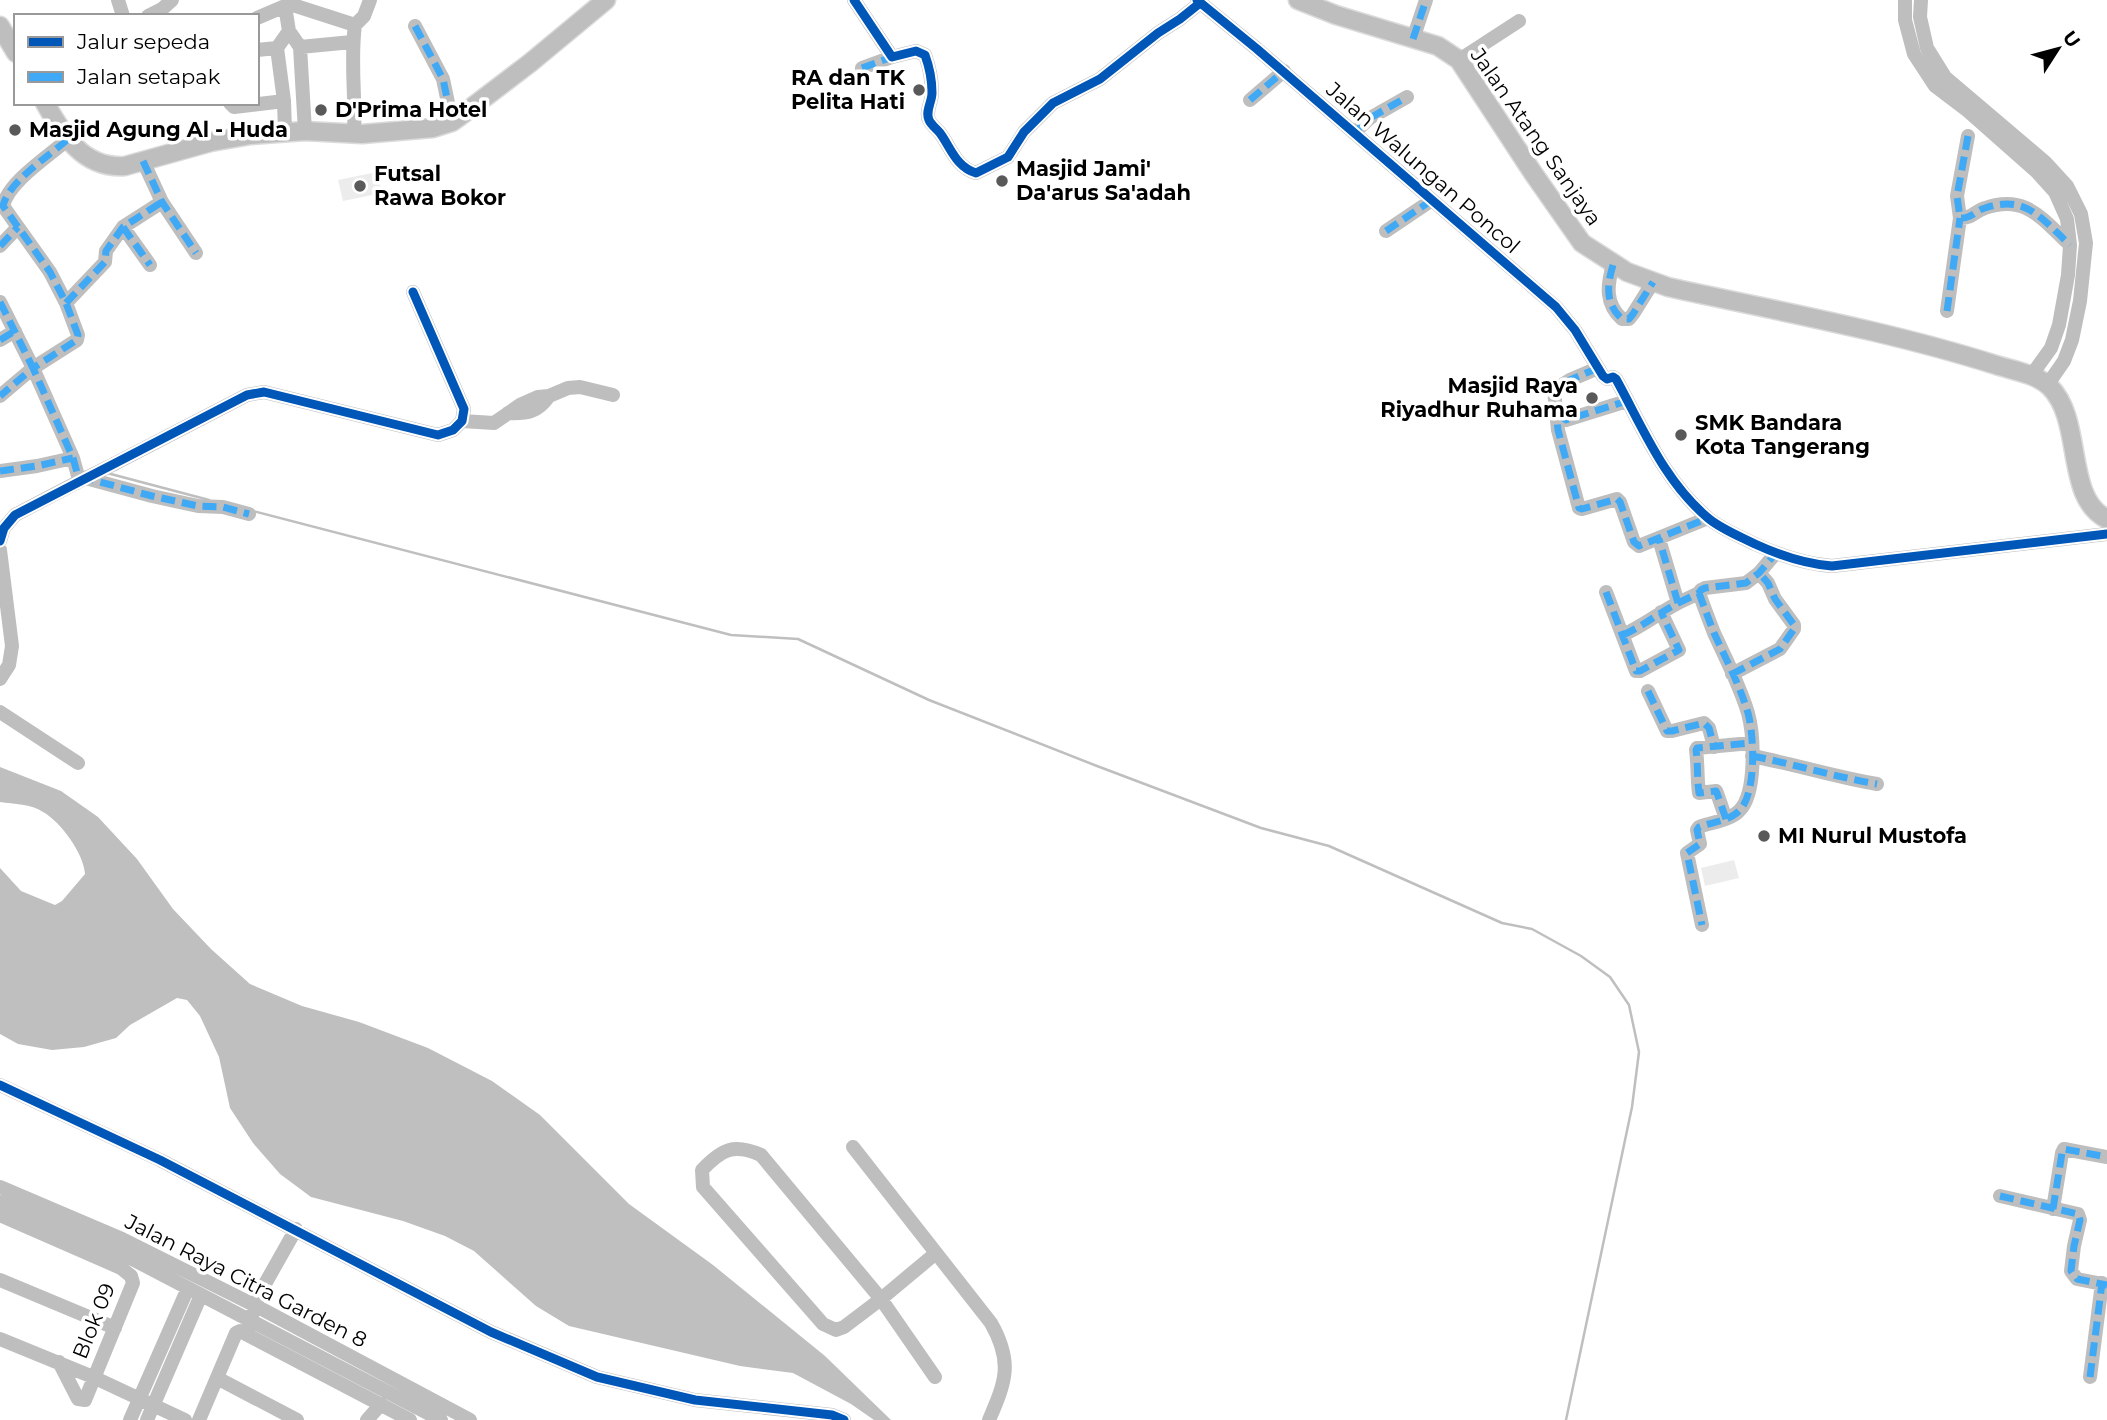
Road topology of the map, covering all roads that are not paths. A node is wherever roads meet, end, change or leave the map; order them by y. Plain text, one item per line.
1 (172, 0) edge
2 (370, 0) edge
3 (606, 0) edge
4 (854, 0) edge
5 (1298, 0) edge
6 (1426, 0) edge
7 (1905, 0) edge
8 (1921, 0) edge
9 (1199, 1) edge
10 (286, 4) edge
11 (152, 14) edge
12 (259, 17) edge
13 (1518, 21) dead end
14 (355, 25) junction
15 (0, 26) edge
16 (415, 26) dead end
17 (289, 31) junction
18 (1413, 39) junction
19 (352, 42) junction
20 (300, 47) junction
21 (277, 48) junction
22 (14, 50) edge
23 (259, 50) edge
24 (892, 57) junction
25 (1459, 60) junction
26 (862, 68) dead end
27 (1284, 71) junction
28 (1407, 97) dead end
29 (1250, 100) dead end
30 (284, 101) junction
31 (259, 104) edge
32 (46, 105) edge
33 (232, 105) edge
34 (251, 105) edge
35 (452, 122) junction
36 (1357, 129) dead end
37 (305, 131) junction
38 (285, 132) junction
39 (354, 135) junction
40 (1968, 136) dead end
41 (67, 140) junction
42 (143, 161) junction
43 (1432, 200) junction
44 (162, 202) junction
45 (1960, 218) junction
46 (18, 227) junction
47 (123, 227) junction
48 (1386, 231) dead end
49 (2070, 244) junction
50 (0, 246) edge
51 (196, 253) dead end
52 (150, 265) dead end
53 (1613, 265) junction
54 (1653, 282) junction
55 (413, 292) dead end
56 (0, 302) edge
57 (66, 303) junction
58 (1948, 311) dead end
59 (15, 331) junction
60 (0, 340) edge
61 (33, 368) junction
62 (1601, 373) junction
63 (2039, 380) junction
64 (613, 394) dead end
65 (0, 396) edge
66 (1627, 401) junction
67 (1557, 413) junction
68 (462, 421) junction
69 (75, 469) junction
70 (0, 471) edge
71 (249, 514) dead end
72 (1704, 519) junction
73 (2107, 519) edge
74 (2107, 534) edge
75 (1659, 538) junction
76 (0, 541) edge
77 (0, 550) edge
78 (1769, 561) junction
79 (1606, 592) dead end
80 (1699, 593) junction
81 (1678, 603) junction
82 (1661, 612) junction
83 (1623, 635) junction
84 (1732, 674) junction
85 (0, 679) edge
86 (1648, 691) dead end
87 (0, 712) edge
88 (1714, 747) junction
89 (1752, 750) junction
90 (78, 764) dead end
91 (1877, 783) dead end
92 (1726, 819) junction
93 (1702, 925) dead end
94 (0, 1085) edge
95 (853, 1147) dead end
96 (2107, 1157) edge
97 (0, 1187) edge
98 (2000, 1196) dead end
99 (0, 1202) edge
100 (2053, 1209) junction
101 (37, 1210) junction
102 (0, 1215) edge
103 (293, 1235) junction
104 (936, 1253) junction
105 (0, 1280) edge
106 (2105, 1284) edge
107 (194, 1291) junction
108 (881, 1299) junction
109 (255, 1309) junction
110 (183, 1317) junction
111 (115, 1328) junction
112 (0, 1339) edge
113 (59, 1363) junction
114 (93, 1377) junction
115 (935, 1377) dead end
116 (2090, 1377) dead end
117 (217, 1378) junction
118 (140, 1398) junction
119 (154, 1404) junction
120 (381, 1404) junction
121 (823, 1417) edge
122 (130, 1420) edge
123 (147, 1420) edge
124 (185, 1420) edge
125 (199, 1420) edge
126 (297, 1420) edge
127 (367, 1420) edge
128 (410, 1420) edge
129 (441, 1420) edge
130 (470, 1420) edge
131 (844, 1420) edge
132 (989, 1420) edge

1 - 11 street
2 - 14 street
3 - 35 main road
4 - 24 street
5 - 18 main road, Jalan Atang Sanjaya
6 - 18 street
7 - 49 street
8 - 63 street
9 - 24 street
9 - 27 street, Jalan Walungan Poncol
10 - 12 street
10 - 14 street
10 - 17 street
13 - 25 street
14 - 19 street
15 - 22 main road
16 - 35 street
17 - 20 street
17 - 21 street
18 - 25 main road, Jalan Atang Sanjaya
19 - 20 street
19 - 39 street
20 - 37 street
21 - 23 street
21 - 30 street
24 - 26 street
25 - 53 main road, Jalan Atang Sanjaya
27 - 29 street
27 - 43 street, Jalan Walungan Poncol
28 - 36 street
30 - 31 street
30 - 38 street
32 - 41 main road
33 - 34 street
35 - 39 main road
37 - 38 main road
37 - 39 main road
38 - 42 main road
40 - 45 street
41 - 42 main road
41 - 46 street
42 - 44 street
43 - 48 street
43 - 62 street, Jalan Walungan Poncol
44 - 47 street
44 - 51 street
45 - 49 street
45 - 58 street
46 - 50 street
46 - 57 street
47 - 52 street
47 - 57 street
49 - 63 street
53 - 54 main road, Jalan Atang Sanjaya
53 - 54 street
54 - 63 main road, Jalan Atang Sanjaya
55 - 68 street
56 - 59 street
57 - 61 street
59 - 60 street
59 - 61 street
61 - 65 street
61 - 69 street
62 - 66 street, Jalan Walungan Poncol
62 - 67 street
63 - 73 main road
64 - 68 street
66 - 67 street
66 - 72 street, Jalan Walungan Poncol
67 - 75 street
68 - 69 street, bridge
69 - 70 street
69 - 71 street
69 - 76 street
72 - 75 street
72 - 78 street, Jalan Walungan Poncol
74 - 78 street, Jalan Walungan Poncol
75 - 81 street
77 - 85 street
78 - 80 street
78 - 84 street
79 - 83 street
80 - 81 street
80 - 84 street
81 - 82 street
82 - 83 street
82 - 83 street
84 - 89 street
86 - 88 street
87 - 90 street
88 - 89 street
88 - 92 street
89 - 91 street
89 - 92 street
92 - 93 street
94 - 103 street
95 - 104 street
96 - 100 street
97 - 101 street, Jalan Raya Citra Garden 8
98 - 100 street
99 - 101 street, Jalan Raya Citra Garden 8
100 - 106 street
101 - 107 street, Jalan Raya Citra Garden 8
101 - 109 street, Jalan Raya Citra Garden 8
102 - 111 street, Blok 09
103 - 109 street
103 - 121 street
104 - 108 street
104 - 132 street
105 - 111 street
106 - 116 street
107 - 109 street, Jalan Raya Citra Garden 8
107 - 110 street
108 - 108 street
108 - 115 street
109 - 129 street, Jalan Raya Citra Garden 8
109 - 130 street, Jalan Raya Citra Garden 8
110 - 118 street
110 - 119 street
111 - 114 street, Blok 09
112 - 113 street, Blok 09
113 - 114 street, Blok 09
113 - 114 street
114 - 118 street
117 - 120 street
117 - 125 street
117 - 126 street
118 - 119 street
118 - 122 street
119 - 123 street
119 - 124 street
120 - 127 street
120 - 128 street
121 - 131 street

